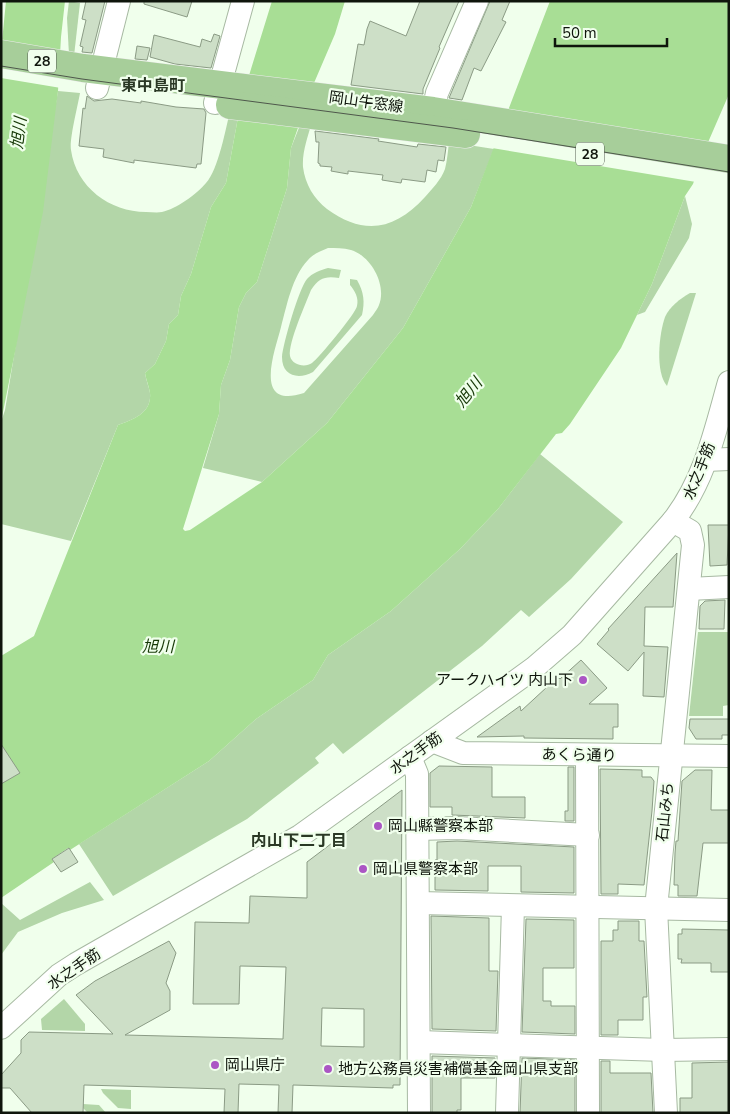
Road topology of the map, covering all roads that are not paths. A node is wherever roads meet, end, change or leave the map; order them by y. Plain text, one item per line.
1 (119, 1) edge
2 (243, 1) edge
3 (477, 1) edge
4 (1, 54) edge
5 (1, 72) edge
6 (91, 78) junction
7 (223, 95) junction
8 (447, 119) junction
9 (729, 159) edge
10 (729, 176) edge
11 (729, 382) edge
12 (729, 459) edge
13 (706, 460) junction
14 (673, 521) junction
15 (729, 588) edge
16 (689, 589) junction
17 (432, 741) junction
18 (587, 755) junction
19 (671, 756) junction
20 (729, 756) edge
21 (410, 757) junction
22 (417, 829) junction
23 (588, 836) junction
24 (418, 903) junction
25 (513, 906) junction
26 (588, 908) junction
27 (656, 908) junction
28 (729, 910) edge
29 (1, 1028) edge
30 (419, 1042) junction
31 (509, 1045) junction
32 (588, 1048) junction
33 (729, 1049) edge
34 (662, 1050) junction
35 (419, 1113) edge
36 (507, 1113) edge
37 (588, 1113) edge
38 (666, 1113) edge

1 - 6 street
2 - 7 street
3 - 8 street
4 - 6 main road, 岡山牛窓線 / 28
5 - 6 main road, 岡山牛窓線 / 28
6 - 7 main road, 岡山牛窓線 / 28
7 - 8 main road, 岡山牛窓線 / 28
8 - 9 main road, 岡山牛窓線 / 28
8 - 10 main road, 岡山牛窓線 / 28
11 - 13 street, 水之手筋
12 - 13 street
13 - 14 street, 水之手筋
14 - 16 street, 石山みち
14 - 17 street, 水之手筋
15 - 16 street
16 - 19 street, 石山みち
17 - 18 street, あくら通り
17 - 21 street, 水之手筋
18 - 19 street, あくら通り
18 - 23 street
19 - 20 street, あくら通り
19 - 27 street, 石山みち
21 - 22 street
21 - 29 street, 水之手筋
22 - 23 street
22 - 24 street
23 - 26 street
24 - 25 street
24 - 30 street
25 - 26 street
25 - 31 street
26 - 27 street
26 - 32 street
27 - 28 street
27 - 34 street, 石山みち
30 - 31 street
30 - 35 street
31 - 32 street
31 - 36 street
32 - 34 street
32 - 37 street
33 - 34 street
34 - 38 street, 石山みち

